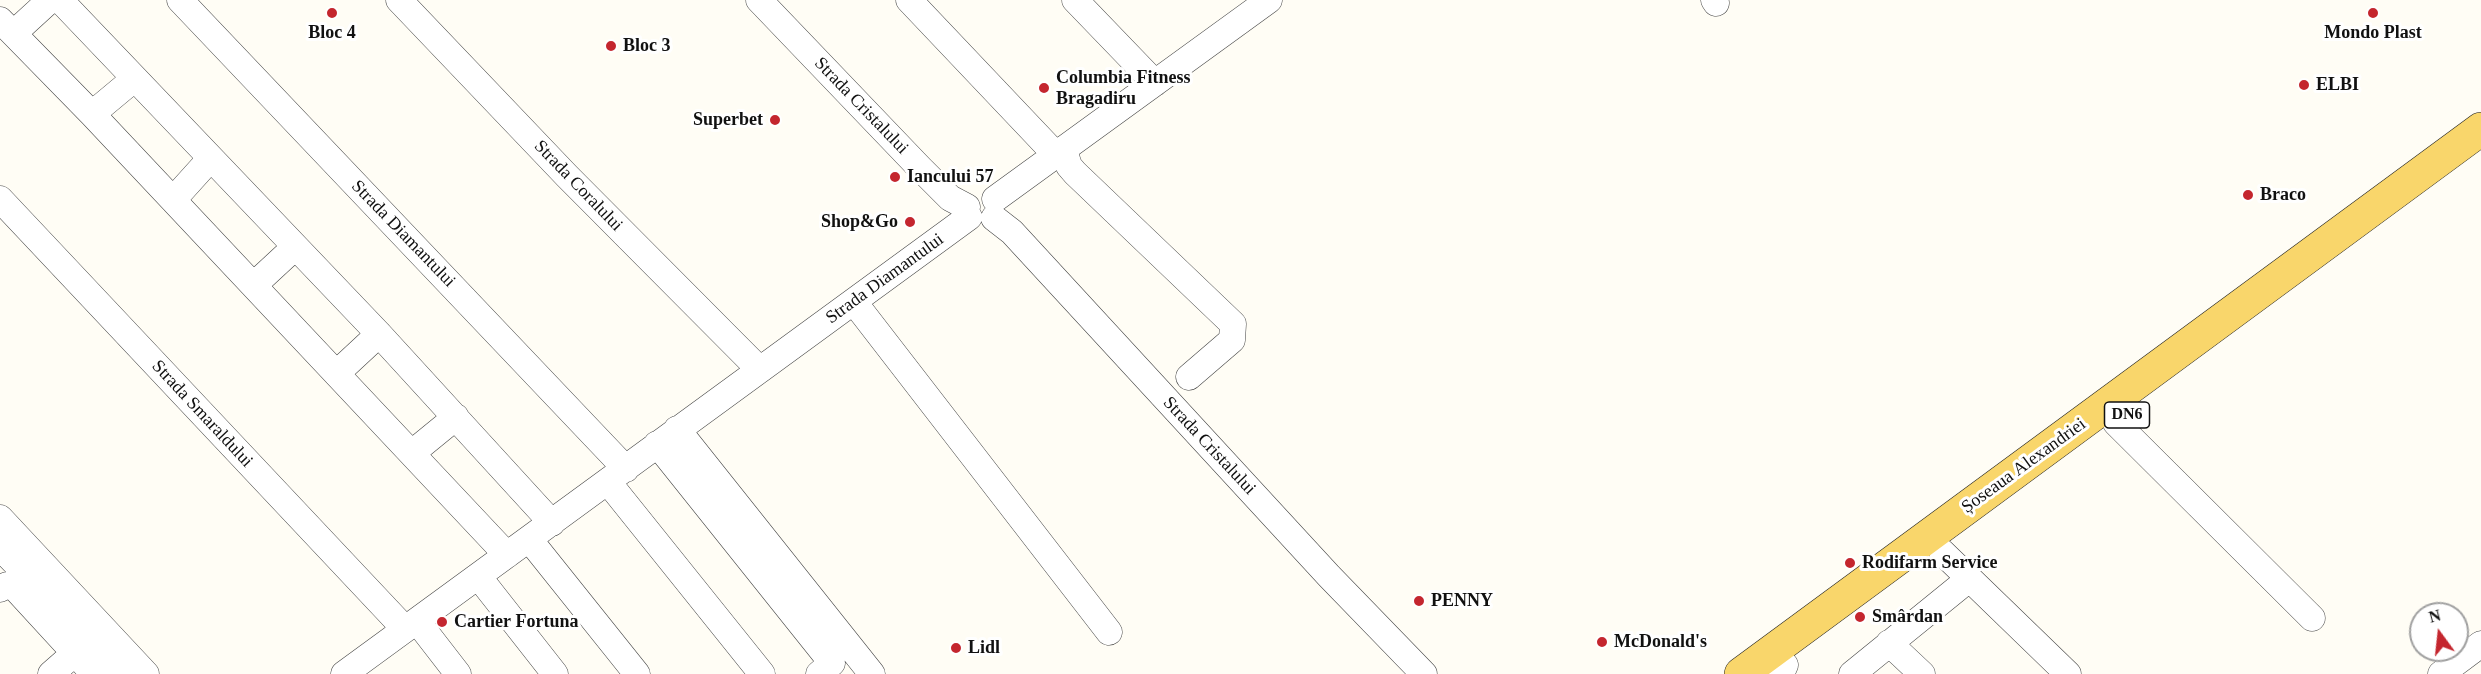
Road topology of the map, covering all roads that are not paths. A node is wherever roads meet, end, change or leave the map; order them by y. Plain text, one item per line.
1 (50, 0) edge
2 (60, 0) edge
3 (180, 0) edge
4 (399, 0) edge
5 (909, 0) edge
6 (1075, 0) edge
7 (1269, 0) edge
8 (770, 5) edge
9 (1239, 8) edge
10 (7, 26) edge
11 (134, 79) junction
12 (1155, 83) junction
13 (92, 114) junction
14 (2481, 129) edge
15 (1060, 153) junction
16 (2481, 155) edge
17 (210, 159) junction
18 (0, 199) edge
19 (173, 200) junction
20 (980, 207) junction
21 (296, 247) junction
22 (254, 285) junction
23 (854, 302) junction
24 (379, 334) junction
25 (759, 369) junction
26 (337, 373) junction
27 (1189, 377) dead end
28 (456, 417) junction
29 (2116, 423) junction
30 (667, 437) junction
31 (412, 453) junction
32 (617, 475) junction
33 (0, 518) edge
34 (552, 523) junction
35 (529, 539) junction
36 (0, 547) edge
37 (1942, 552) junction
38 (507, 555) junction
39 (478, 576) junction
40 (1969, 579) junction
41 (0, 589) edge
42 (2312, 618) dead end
43 (411, 625) junction
44 (1109, 632) dead end
45 (1889, 644) junction
46 (2481, 644) edge
47 (75, 653) junction
48 (1780, 671) edge
49 (51, 674) edge
50 (94, 674) edge
51 (122, 674) edge
52 (146, 674) edge
53 (345, 674) edge
54 (458, 674) edge
55 (555, 674) edge
56 (637, 674) edge
57 (762, 674) edge
58 (819, 674) edge
59 (872, 674) edge
60 (1424, 674) edge
61 (1741, 674) edge
62 (1852, 674) edge
63 (1922, 674) edge
64 (2068, 674) edge
65 (2441, 674) edge

1 - 10 street
2 - 11 street
3 - 32 street, Strada Diamantului
4 - 25 street, Strada Coralului
5 - 15 street
6 - 12 street
7 - 9 street, Strada Diamantului
8 - 20 street, Strada Cristalului
9 - 12 street, Strada Diamantului
10 - 13 street
11 - 13 street
11 - 17 street
12 - 15 street, Strada Diamantului
13 - 19 street
14 - 61 main road, Șoseaua Alexandriei / DN6
15 - 20 street, Strada Diamantului
15 - 27 street
16 - 29 main road, Șoseaua Alexandriei / DN6
17 - 19 street
17 - 21 street
18 - 43 street, Strada Smaraldului
19 - 22 street
20 - 23 street, Strada Diamantului
20 - 60 street, Strada Cristalului
21 - 22 street
21 - 24 street
22 - 26 street
23 - 25 street, Strada Diamantului
23 - 44 street
24 - 26 street
24 - 28 street
25 - 30 street, Strada Diamantului
26 - 31 street
28 - 31 street
28 - 34 street
29 - 37 main road, Șoseaua Alexandriei / DN6
29 - 42 street
30 - 32 street, Strada Diamantului
30 - 58 street
30 - 59 street
31 - 38 street
32 - 34 street, Strada Diamantului
32 - 57 street
33 - 52 street
34 - 35 street, Strada Diamantului
35 - 38 street, Strada Diamantului
35 - 56 street
36 - 51 street
37 - 40 street
37 - 48 main road, Șoseaua Alexandriei / DN6
38 - 39 street, Strada Diamantului
39 - 43 street, Strada Diamantului
39 - 55 street
40 - 45 street
40 - 64 street
41 - 47 street
43 - 53 street, Strada Diamantului
43 - 54 street, Strada Smaraldului
45 - 62 street
45 - 63 street
46 - 65 street
47 - 49 street
47 - 50 street

